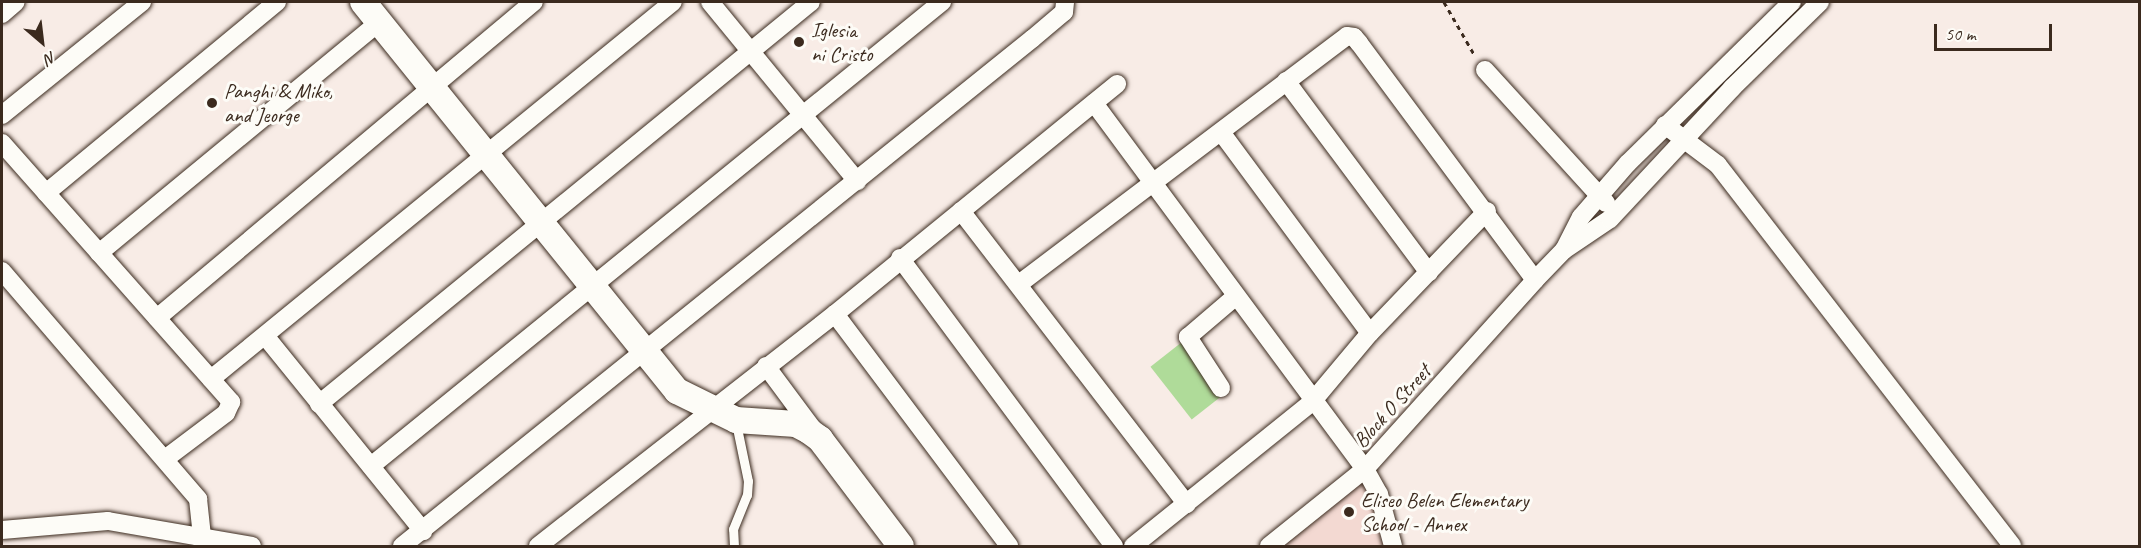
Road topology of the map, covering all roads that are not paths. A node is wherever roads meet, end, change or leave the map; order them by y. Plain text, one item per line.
1 (16, 2) edge
2 (142, 2) edge
3 (277, 2) edge
4 (363, 2) edge
5 (534, 2) edge
6 (673, 2) edge
7 (710, 2) edge
8 (811, 2) edge
9 (942, 2) edge
10 (1065, 2) edge
11 (1792, 2) edge
12 (1820, 2) edge
13 (2, 14) edge
14 (379, 22) junction
15 (1774, 32) junction
16 (753, 51) junction
17 (1485, 70) road end
18 (1286, 81) junction
19 (1117, 84) dead end
20 (430, 85) junction
21 (1094, 103) junction
22 (2, 115) edge
23 (804, 115) junction
24 (1665, 125) junction
25 (1221, 132) junction
26 (1683, 138) junction
27 (2, 143) edge
28 (487, 155) junction
29 (857, 181) junction
30 (1154, 181) junction
31 (46, 193) junction
32 (1599, 195) junction
33 (961, 211) junction
34 (1487, 211) junction
35 (1617, 212) junction
36 (540, 220) junction
37 (1564, 250) junction
38 (99, 253) junction
39 (900, 258) junction
40 (2, 271) edge
41 (1429, 273) junction
42 (1534, 280) junction
43 (1019, 284) junction
44 (592, 286) junction
45 (1236, 296) junction
46 (835, 314) junction
47 (157, 318) junction
48 (1370, 333) junction
49 (266, 337) junction
50 (645, 350) junction
51 (766, 366) junction
52 (211, 379) junction
53 (1221, 388) dead end
54 (1312, 402) junction
55 (319, 404) junction
56 (724, 415) junction
57 (820, 439) junction
58 (165, 459) junction
59 (371, 466) junction
60 (1365, 469) junction
61 (1187, 504) junction
62 (2, 530) edge
63 (423, 531) junction
64 (201, 541) edge
65 (252, 546) edge
66 (402, 546) edge
67 (538, 546) edge
68 (734, 546) edge
69 (901, 546) edge
70 (1009, 546) edge
71 (1114, 546) edge
72 (1132, 546) edge
73 (1269, 546) edge
74 (1394, 546) edge
75 (2012, 546) edge

1 - 13 street
2 - 22 street
3 - 31 street
4 - 14 street
5 - 20 street
6 - 28 street
7 - 16 street
8 - 16 street
9 - 23 street
10 - 29 street
11 - 15 street
12 - 15 street
14 - 20 street
14 - 38 street
15 - 24 street
15 - 26 street
16 - 23 street
16 - 36 street
17 - 32 street
18 - 25 street
18 - 34 street
18 - 41 street
19 - 21 street
20 - 28 street
20 - 47 street
21 - 30 street
21 - 33 street
23 - 29 street
23 - 44 street
24 - 26 street
24 - 32 street
25 - 30 street
25 - 48 street
26 - 35 street
26 - 75 street
27 - 31 street
28 - 36 street
28 - 49 street
29 - 50 street
30 - 43 street
30 - 45 street
31 - 38 street
32 - 35 street
32 - 37 street
33 - 39 street
33 - 43 street
34 - 41 street
34 - 42 street
35 - 37 street
36 - 44 street
36 - 55 street
37 - 42 street, Block O Street
38 - 47 street
39 - 46 street
39 - 71 street
40 - 58 street
41 - 48 street
42 - 60 street, Block O Street
43 - 61 street
44 - 50 street
44 - 59 street
45 - 53 street
45 - 54 street
46 - 51 street
46 - 70 street
47 - 52 street
48 - 54 street
49 - 52 street
49 - 55 street
50 - 56 street
50 - 63 street
51 - 56 street
51 - 57 street
52 - 58 street
54 - 60 street
54 - 61 street
55 - 59 street
56 - 57 street
56 - 67 street
56 - 68 lane
57 - 69 street
58 - 64 street
59 - 63 street
60 - 73 street, Block O Street
60 - 74 street
61 - 72 street
62 - 64 street
63 - 66 street
64 - 65 street

